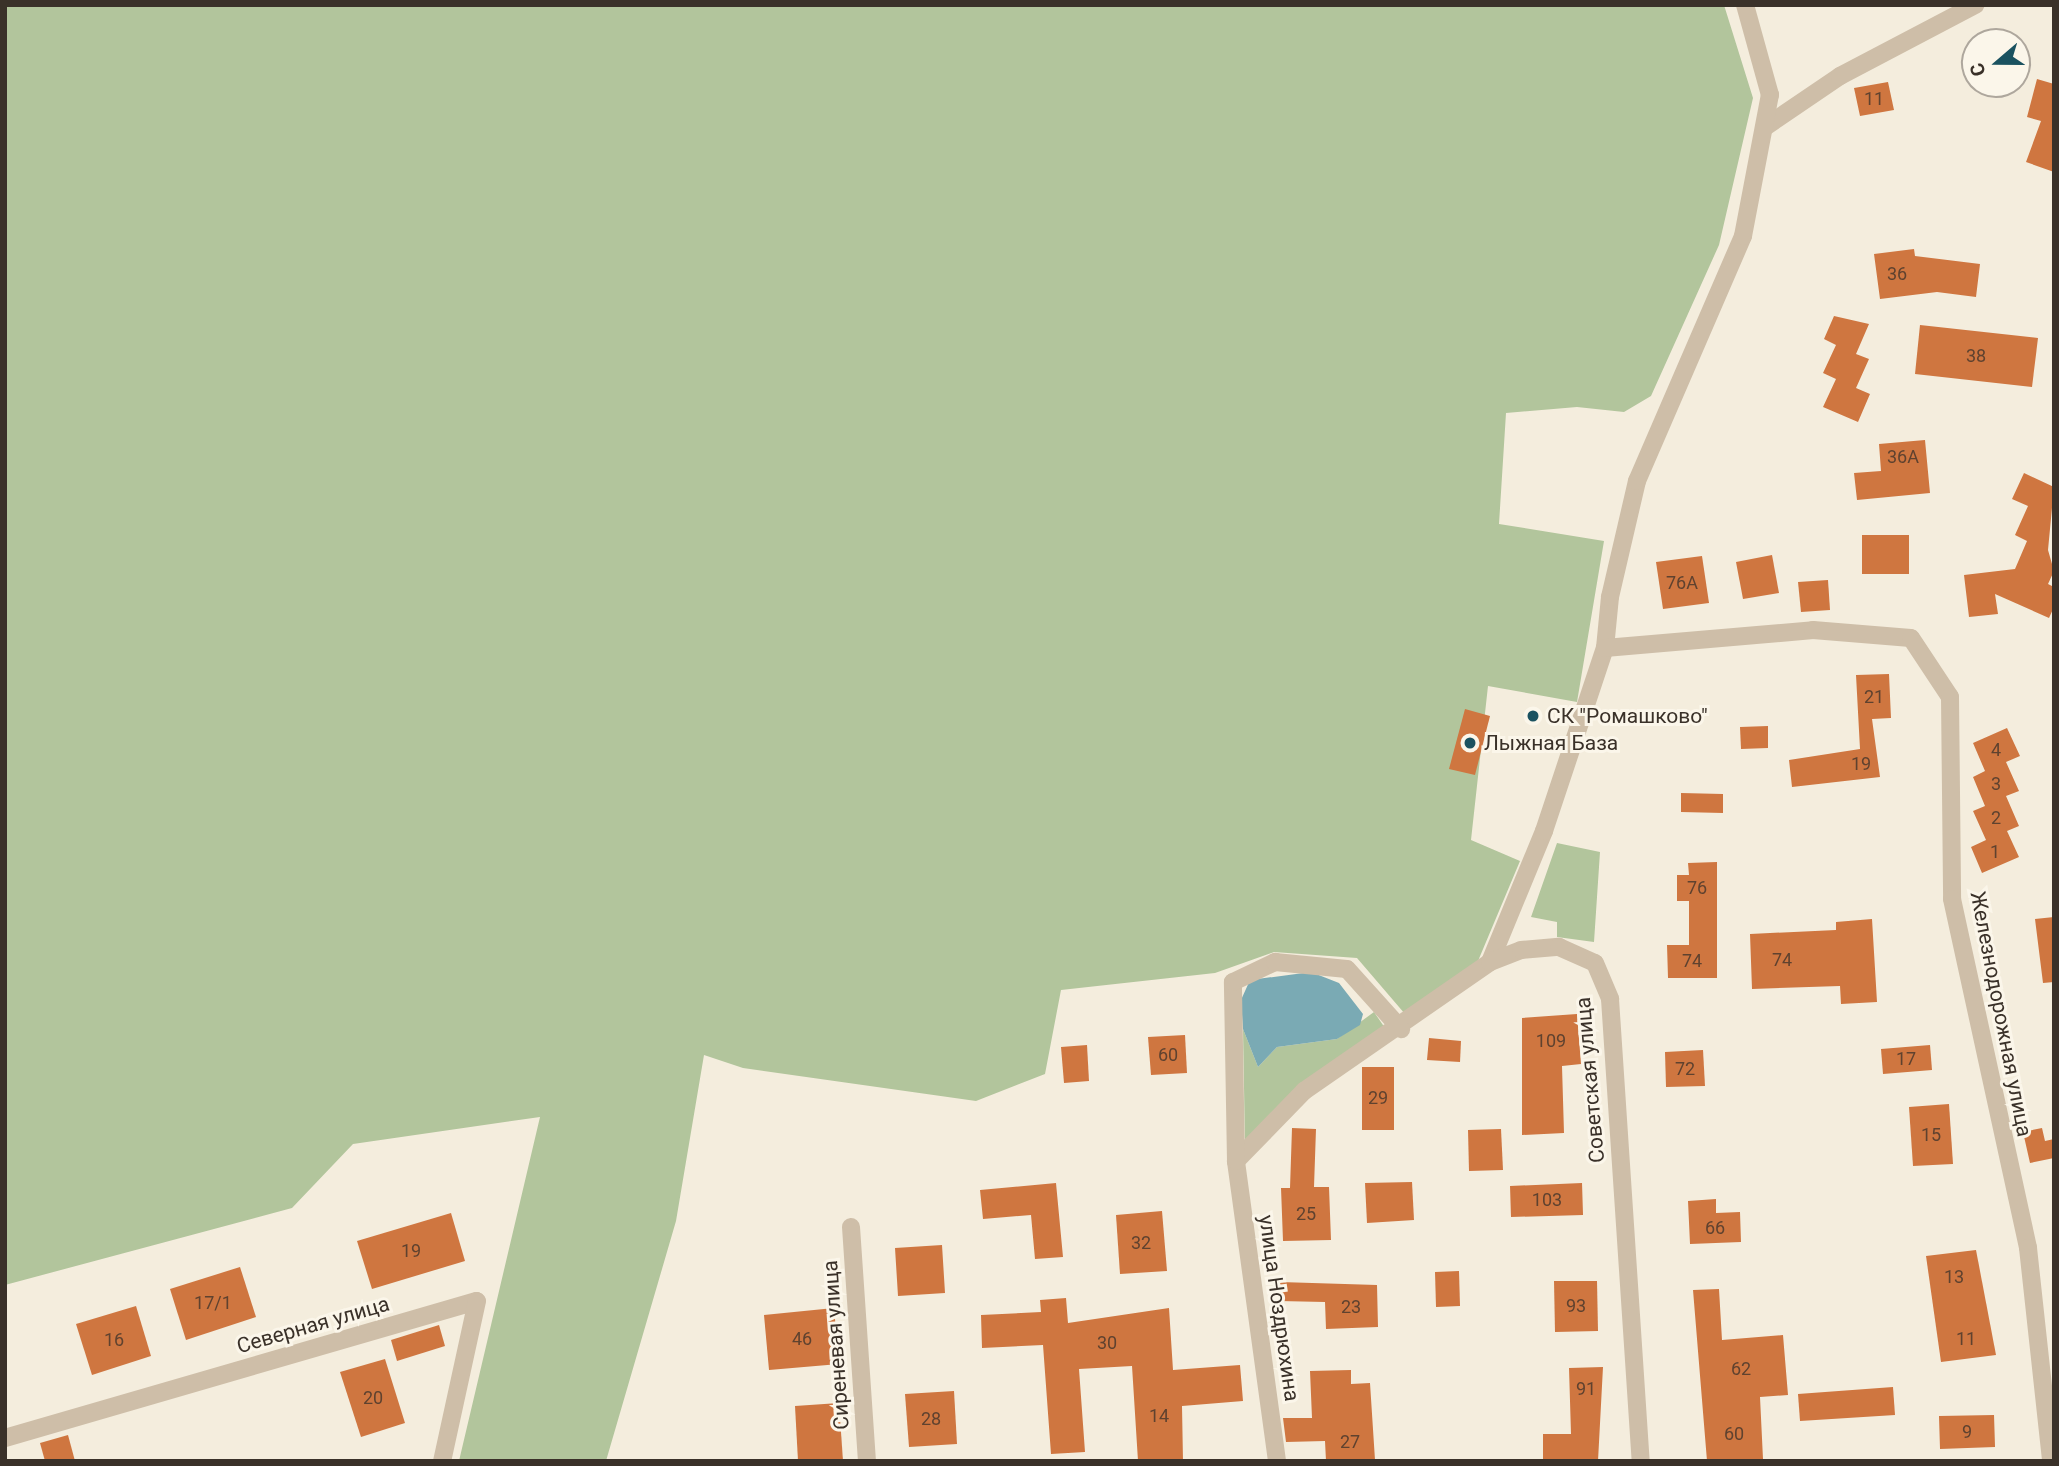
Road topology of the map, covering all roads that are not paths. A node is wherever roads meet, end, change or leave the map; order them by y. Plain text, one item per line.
1 (1745, 5) edge
2 (1975, 5) edge
3 (1765, 127) junction
4 (1605, 648) junction
5 (1490, 961) junction
6 (1401, 1029) junction
7 (1236, 1161) junction
8 (851, 1227) dead end
9 (5, 1438) edge
10 (442, 1461) edge
11 (867, 1461) edge
12 (1277, 1461) edge
13 (1641, 1461) edge
14 (2051, 1461) edge

1 - 3 street
2 - 3 street
3 - 4 street
4 - 5 street
4 - 14 street, Железнодорожная улица
5 - 6 street, Советская улица
5 - 13 street, Советская улица
6 - 7 street, Советская улица
6 - 7 street, улица Ноздрюхина
7 - 12 street, улица Ноздрюхина
8 - 11 street, Сиреневая улица
9 - 10 street, Северная улица

